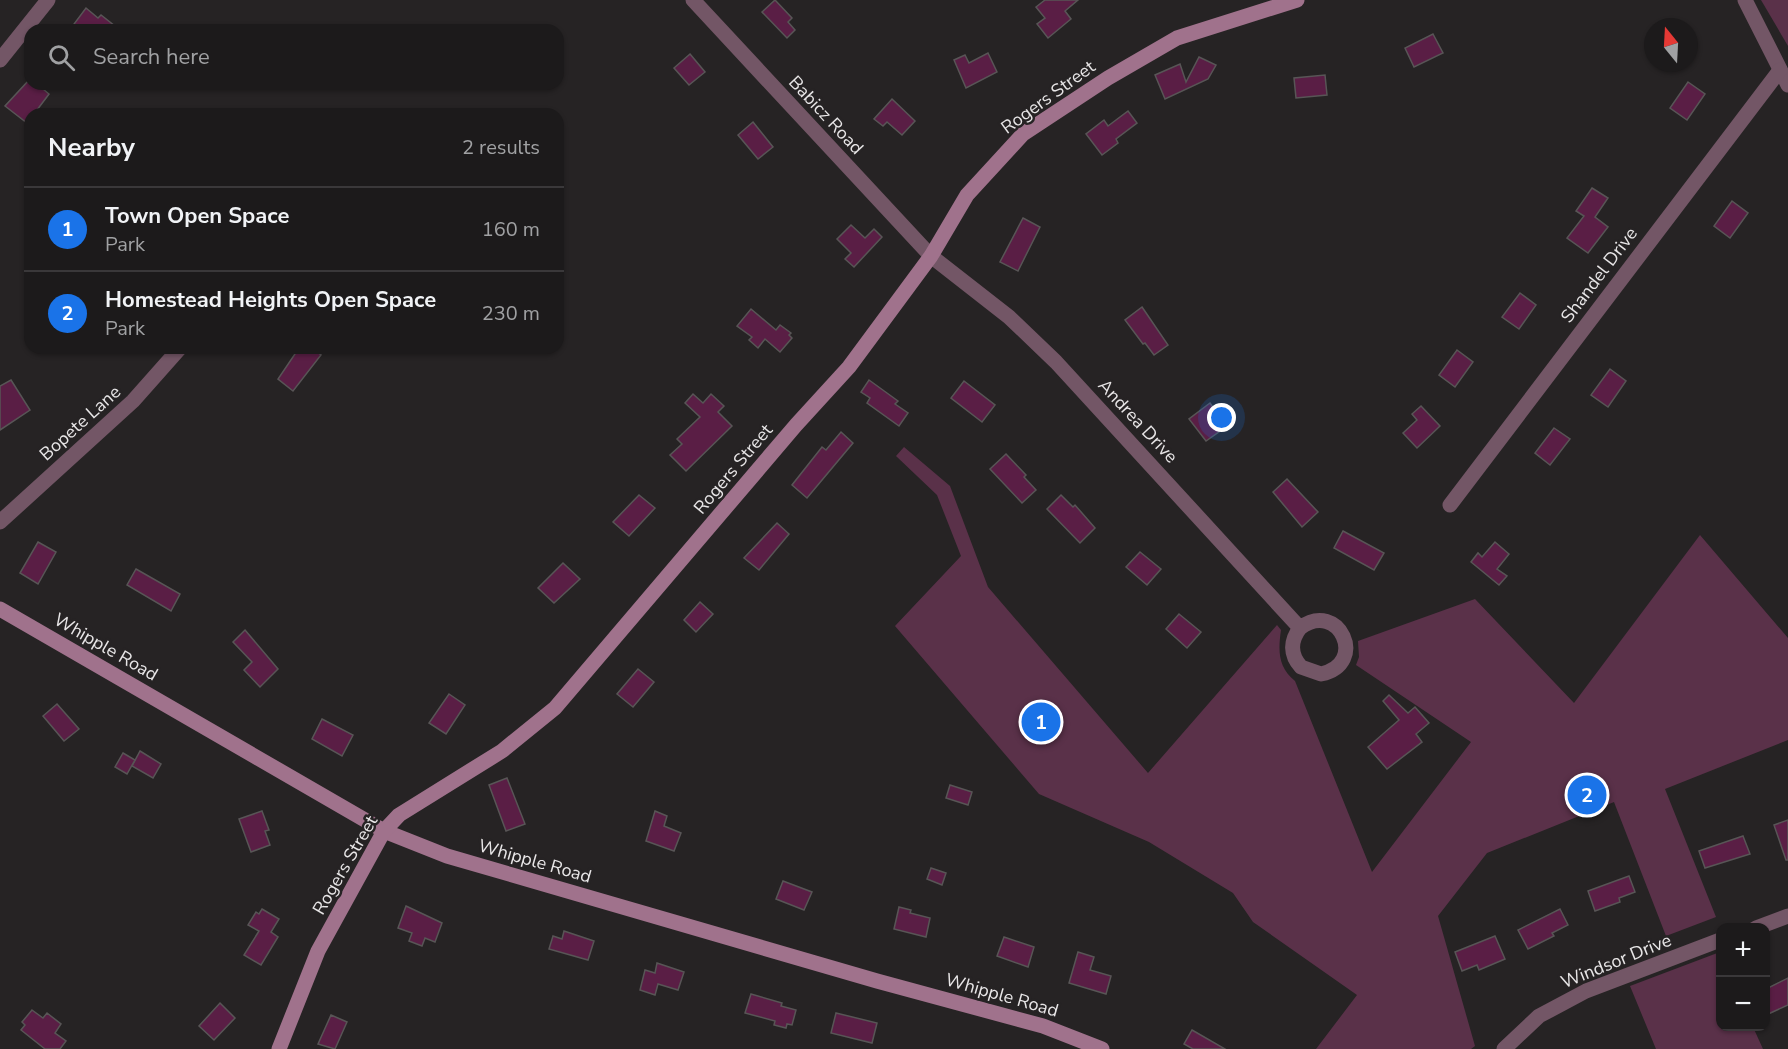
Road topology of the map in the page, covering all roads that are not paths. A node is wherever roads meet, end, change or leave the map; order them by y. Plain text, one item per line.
1 (48, 0) edge
2 (693, 0) edge
3 (1297, 0) edge
4 (1745, 0) edge
5 (29, 24) edge
6 (24, 30) edge
7 (0, 60) edge
8 (1780, 70) junction
9 (1788, 85) edge
10 (931, 256) junction
11 (175, 354) edge
12 (1450, 505) dead end
13 (0, 522) edge
14 (0, 609) edge
15 (1300, 628) dead end
16 (384, 831) junction
17 (1788, 916) edge
18 (1768, 923) edge
19 (1716, 942) edge
20 (279, 1049) edge
21 (1102, 1049) edge
22 (1504, 1049) edge

1 - 5 street
2 - 10 street, Babicz Road
3 - 10 street, Rogers Street
4 - 8 street
6 - 7 street
8 - 9 street
8 - 12 street, Shandel Drive
10 - 15 street, Andrea Drive
10 - 16 street, Rogers Street
11 - 13 street, Bopete Lane
14 - 16 street, Whipple Road
16 - 20 street, Rogers Street
16 - 21 street, Whipple Road
17 - 18 street
19 - 22 street, Windsor Drive

